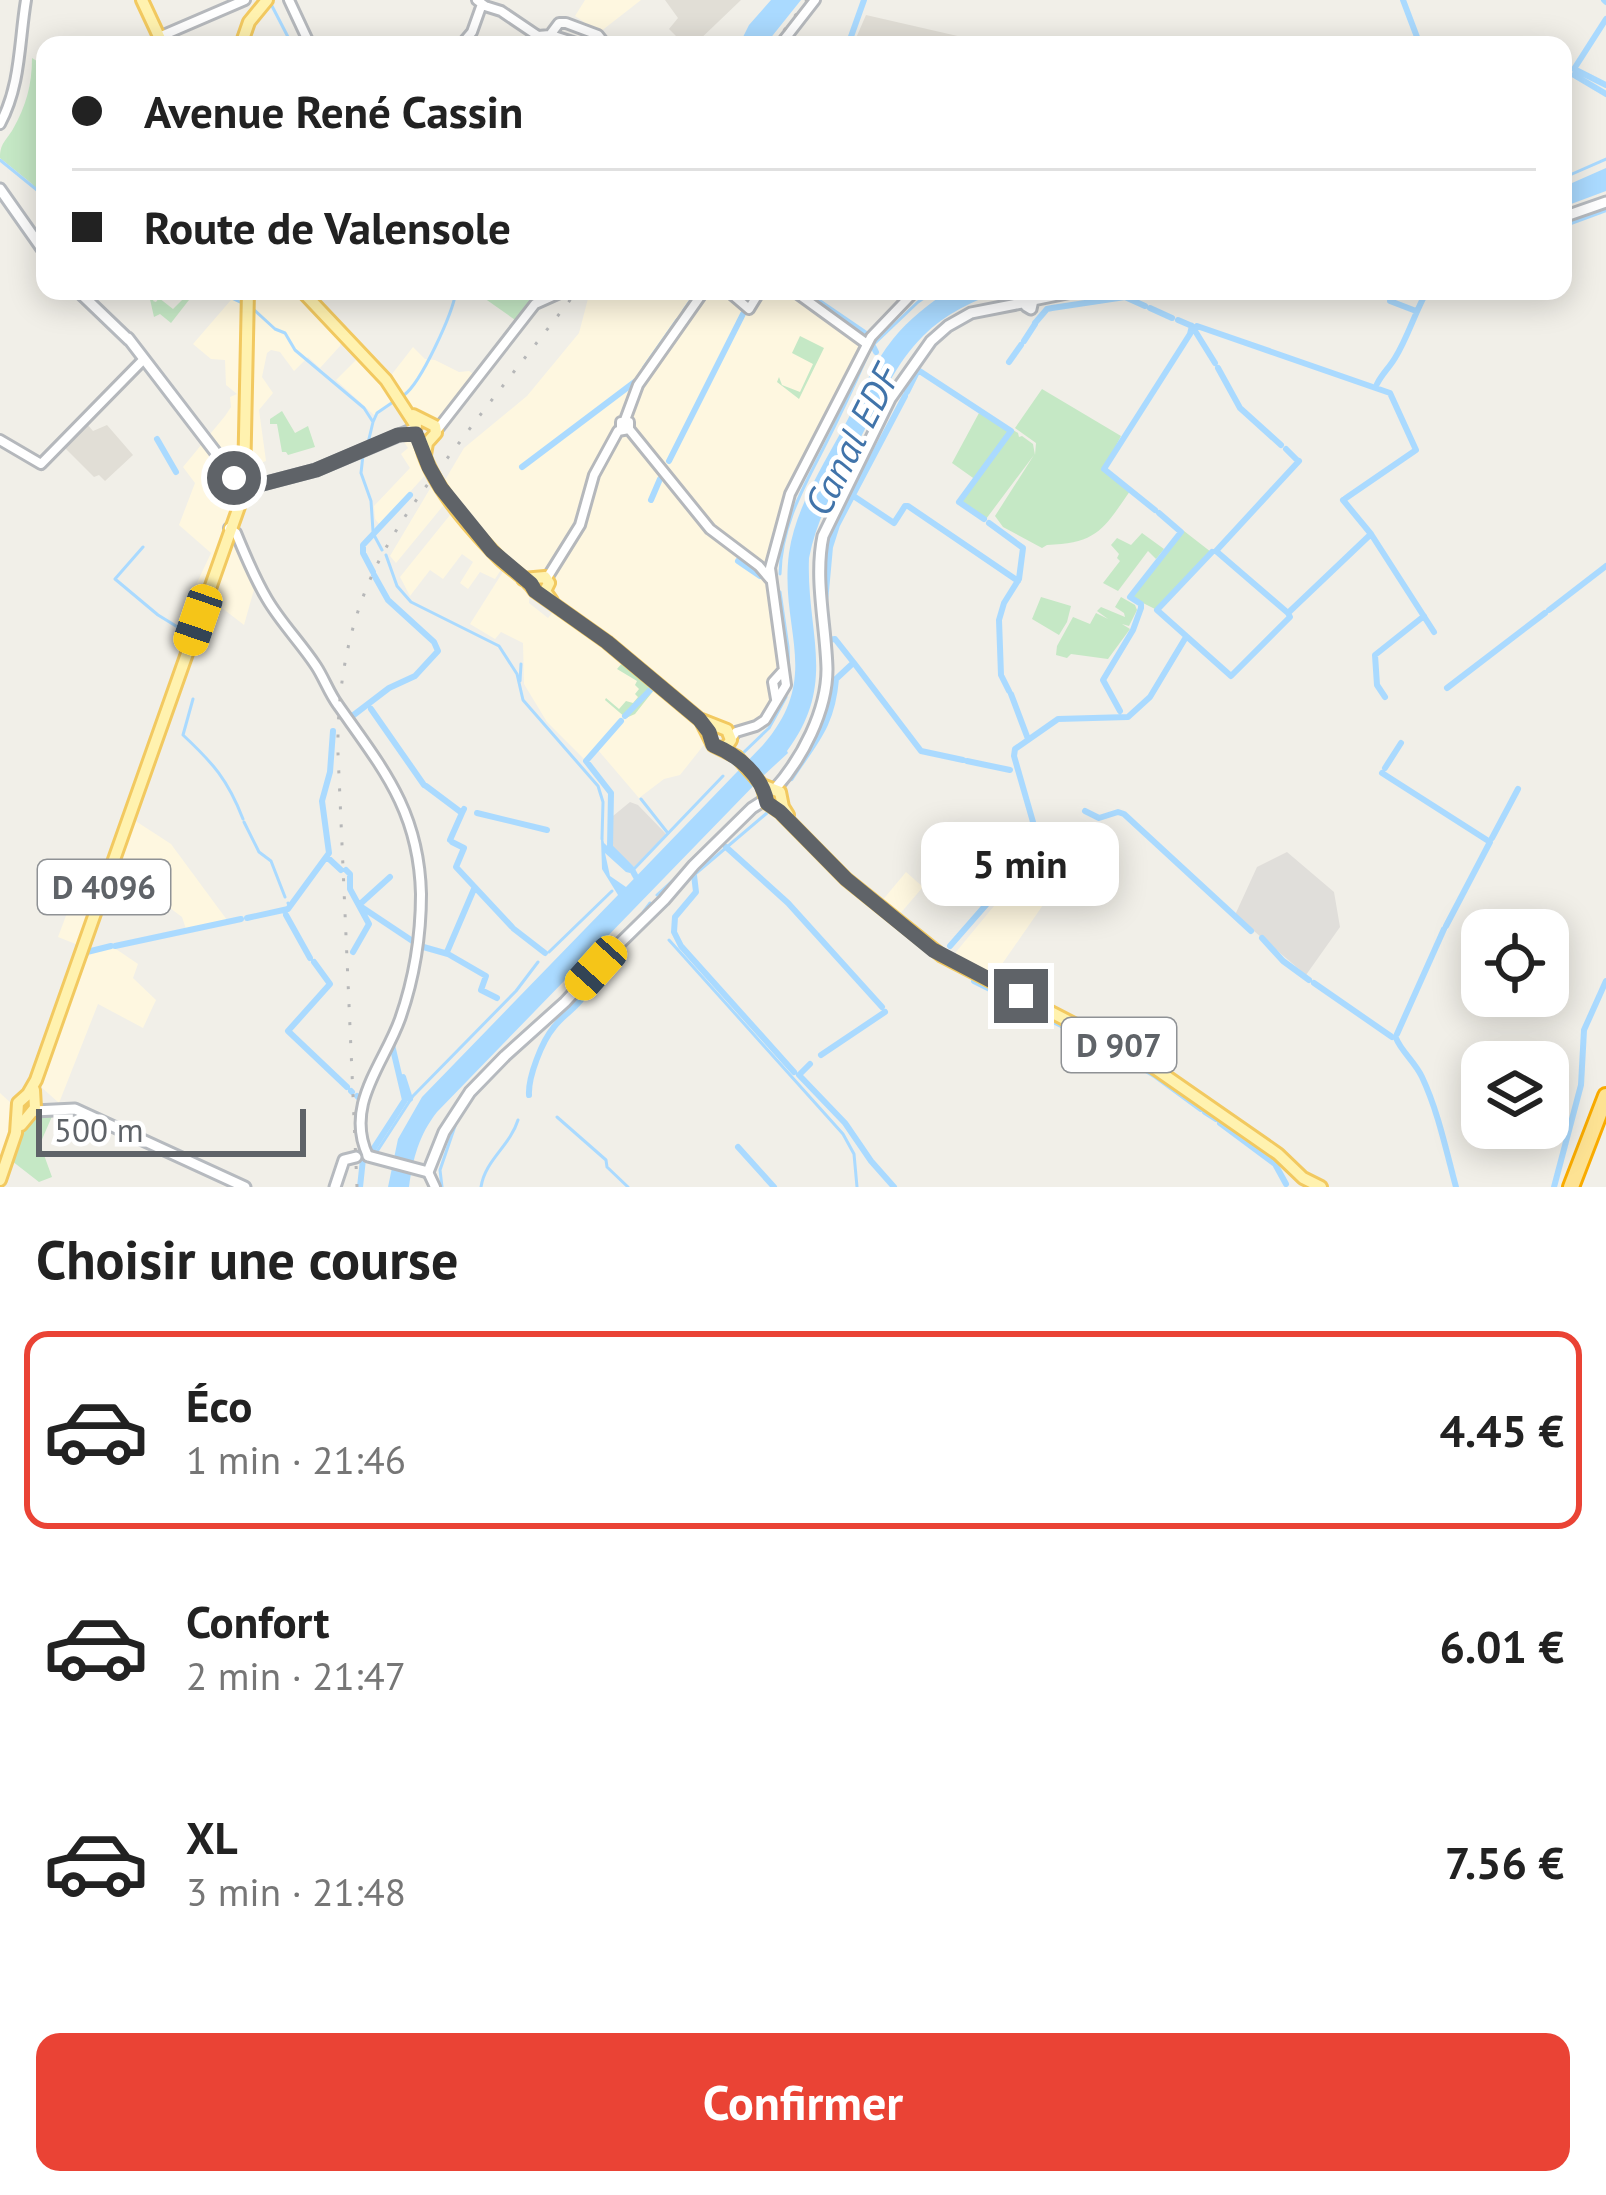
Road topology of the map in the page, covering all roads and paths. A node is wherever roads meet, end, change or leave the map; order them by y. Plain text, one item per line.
1 (24, 0) edge
2 (142, 0) edge
3 (245, 0) edge
4 (267, 0) edge
5 (290, 0) edge
6 (815, 0) edge
7 (479, 2) edge
8 (555, 33) junction
9 (159, 36) edge
10 (171, 36) edge
11 (244, 36) edge
12 (306, 36) edge
13 (469, 36) edge
14 (562, 36) edge
15 (598, 36) edge
16 (787, 36) edge
17 (0, 121) edge
18 (0, 189) edge
19 (1606, 202) edge
20 (1572, 214) edge
21 (36, 240) edge
22 (88, 300) edge
23 (248, 300) edge
24 (310, 300) edge
25 (545, 300) edge
26 (698, 300) edge
27 (806, 300) edge
28 (907, 300) edge
29 (1029, 300) edge
30 (867, 344) junction
31 (146, 360) junction
32 (625, 426) junction
33 (426, 430) junction
34 (0, 440) edge
35 (243, 451) junction
36 (224, 462) junction
37 (243, 484) junction
38 (232, 531) junction
39 (767, 569) junction
40 (539, 585) junction
41 (723, 737) junction
42 (772, 796) junction
43 (1606, 1096) edge
44 (29, 1106) junction
45 (1606, 1108) edge
46 (369, 1156) junction
47 (424, 1171) junction
48 (0, 1180) edge
49 (429, 1186) edge
50 (1305, 1186) edge
51 (245, 1187) edge
52 (335, 1187) edge
53 (1573, 1187) edge

1 - 17 street
2 - 9 main road
3 - 10 street
4 - 11 main road
5 - 12 street
6 - 16 street
7 - 8 street
7 - 13 street
8 - 14 street
8 - 15 street
18 - 21 main road
19 - 20 main road
22 - 31 main road
23 - 35 main road, D 4096
24 - 33 main road
25 - 33 street
26 - 32 street
27 - 30 street
28 - 30 street
29 - 42 main road
30 - 39 street
31 - 34 street
31 - 36 main road
31 - 36 main road
32 - 39 street
32 - 40 street
33 - 37 main road
33 - 40 main road, D 907
35 - 36 main road
35 - 37 main road, D 4096
36 - 37 main road
36 - 37 main road
37 - 38 main road, D 4096
38 - 44 main road, D 4096
38 - 46 street
39 - 41 street
40 - 41 main road, D 907
41 - 42 main road, D 907
42 - 47 main road
42 - 50 main road, D 907
43 - 53 highway
44 - 48 main road, D 4096
44 - 51 main road
45 - 53 highway
46 - 47 main road
46 - 52 main road
47 - 49 street

